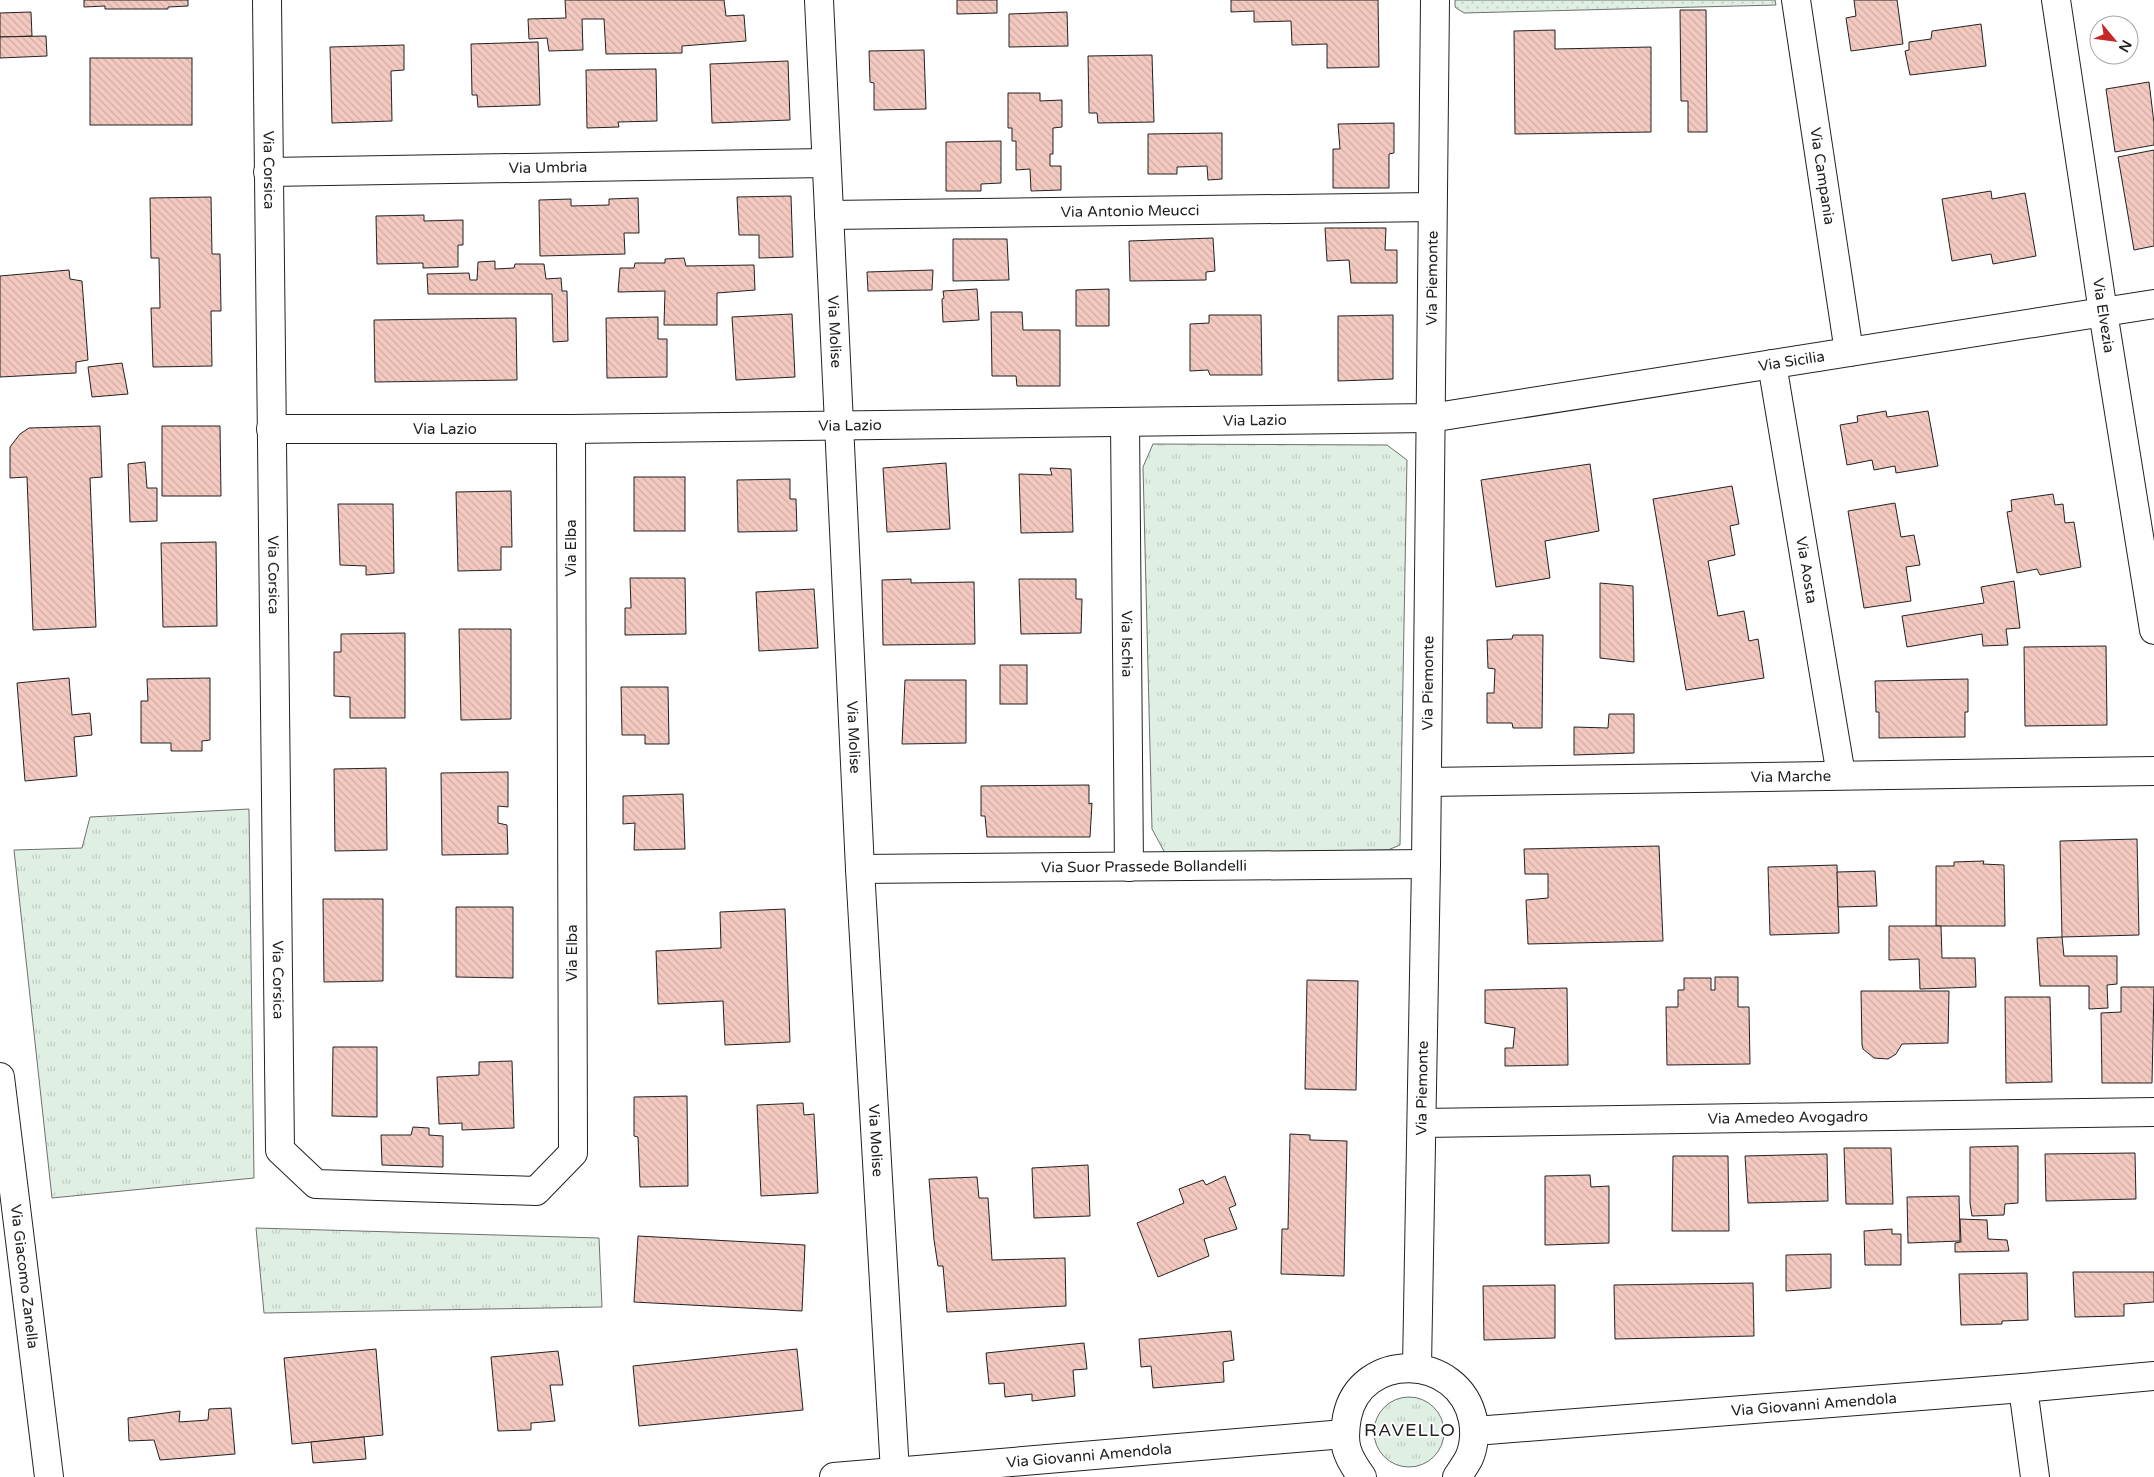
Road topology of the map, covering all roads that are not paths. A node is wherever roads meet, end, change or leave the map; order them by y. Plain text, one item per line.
1 (267, 0) edge
2 (819, 0) edge
3 (1435, 0) edge
4 (1796, 0) edge
5 (2056, 0) edge
6 (826, 163) junction
7 (268, 172) junction
8 (1432, 207) junction
9 (829, 215) junction
10 (2154, 304) edge
11 (2103, 312) junction
12 (1849, 352) junction
13 (1772, 364) junction
14 (1430, 418) junction
15 (1125, 422) junction
16 (839, 426) junction
17 (271, 428) junction
18 (571, 429) junction
19 (2154, 630) edge
20 (2154, 771) edge
21 (1842, 775) junction
22 (1427, 782) junction
23 (1426, 864) junction
24 (1129, 867) junction
25 (860, 869) junction
26 (0, 1077) edge
27 (2154, 1112) edge
28 (1422, 1123) junction
29 (280, 1150) joint
30 (1417, 1367) junction
31 (2154, 1376) edge
32 (2023, 1388) junction
33 (1475, 1431) junction
34 (1344, 1434) junction
35 (895, 1472) junction
36 (49, 1477) edge
37 (834, 1477) edge
38 (1362, 1477) edge
39 (1457, 1477) edge
40 (2035, 1477) edge

1 - 7 street, Via Corsica
2 - 6 street, Via Molise
3 - 8 street, Via Piemonte
4 - 12 street, Via Campania
5 - 11 street, Via Elvezia
6 - 7 street, Via Umbria
6 - 9 street, Via Molise
7 - 17 street, Via Corsica
8 - 9 street, Via Antonio Meucci
8 - 14 street, Via Piemonte
9 - 16 street, Via Molise
10 - 11 street, Via Sicilia
11 - 12 street, Via Sicilia
11 - 19 street, Via Elvezia
12 - 13 street, Via Sicilia
13 - 14 street, Via Sicilia
13 - 21 street, Via Aosta
14 - 15 street, Via Lazio
14 - 22 street, Via Piemonte
15 - 16 street, Via Lazio
15 - 24 street, Via Ischia
16 - 18 street, Via Lazio
16 - 25 street, Via Molise
17 - 18 street, Via Lazio
17 - 29 street, Via Corsica
18 - 29 street, Via Elba
20 - 21 street, Via Marche
21 - 22 street, Via Marche
22 - 23 street, Via Piemonte
23 - 24 street, Via Suor Prassede Bollandelli
23 - 28 street, Via Piemonte
24 - 25 street, Via Suor Prassede Bollandelli
25 - 35 street, Via Molise
26 - 36 street, Via Giacomo Zanella
27 - 28 street, Via Amedeo Avogadro
28 - 30 street, Via Piemonte
30 - 33 street
30 - 34 street
31 - 32 street, Via Giovanni Amendola
32 - 33 street, Via Giovanni Amendola
32 - 40 street
33 - 39 street
34 - 35 street, Via Giovanni Amendola
34 - 38 street
35 - 37 street, Via Giovanni Amendola

